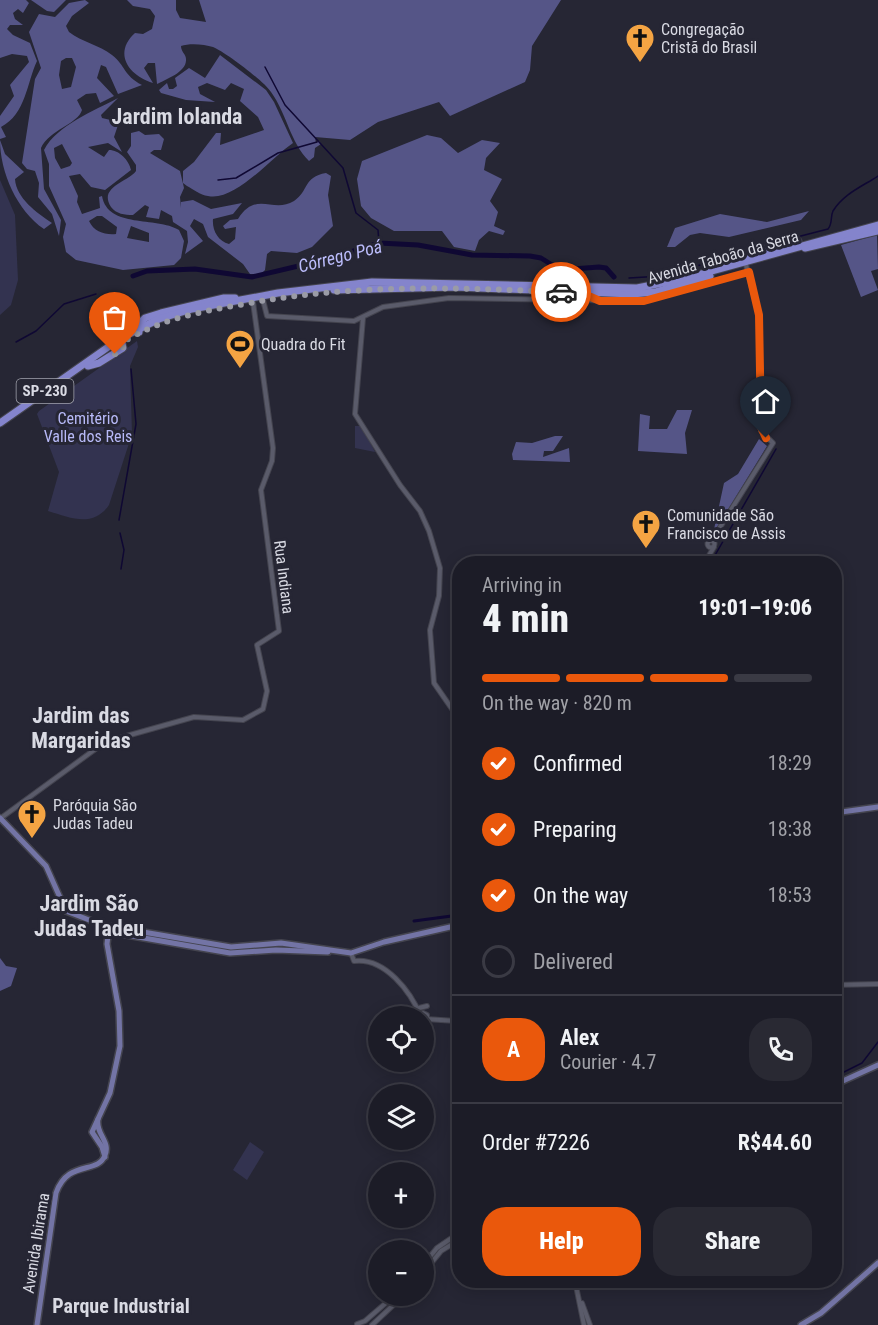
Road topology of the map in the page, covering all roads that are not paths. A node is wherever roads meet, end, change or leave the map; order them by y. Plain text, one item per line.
1 (878, 225) edge
2 (878, 231) edge
3 (750, 265) junction
4 (708, 277) junction
5 (585, 291) junction
6 (632, 294) junction
7 (263, 300) junction
8 (600, 301) junction
9 (622, 301) junction
10 (253, 302) junction
11 (266, 313) junction
12 (254, 314) junction
13 (363, 317) junction
14 (354, 321) junction
15 (360, 324) junction
16 (137, 331) junction
17 (0, 425) edge
18 (714, 544) junction
19 (706, 556) edge
20 (708, 556) edge
21 (452, 709) edge
22 (878, 807) edge
23 (842, 812) edge
24 (0, 818) edge
25 (107, 927) junction
26 (452, 927) edge
27 (352, 957) junction
28 (878, 984) edge
29 (842, 985) edge
30 (418, 1006) edge
31 (434, 1019) edge
32 (452, 1022) edge
33 (878, 1065) edge
34 (842, 1081) edge
35 (99, 1118) junction
36 (97, 1127) junction
37 (92, 1139) junction
38 (100, 1140) junction
39 (452, 1238) edge
40 (452, 1244) edge
41 (434, 1251) edge
42 (434, 1260) edge
43 (878, 1263) edge
44 (577, 1288) edge
45 (580, 1300) junction
46 (385, 1306) edge
47 (391, 1306) edge
48 (357, 1324) edge
49 (370, 1324) edge
50 (37, 1325) edge
51 (585, 1325) edge
52 (590, 1325) edge
53 (801, 1325) edge

1 - 3 highway, Avenida Taboão da Serra / SP-230
2 - 3 highway, Avenida Taboão da Serra / SP-230
3 - 4 highway, Avenida Taboão da Serra / SP-230
3 - 18 street
4 - 5 highway, Avenida Taboão da Serra / SP-230
4 - 6 highway, Avenida Taboão da Serra / SP-230
4 - 9 street
5 - 6 highway, Avenida Taboão da Serra / SP-230
5 - 7 highway, Avenida Taboão da Serra / SP-230
5 - 8 highway
5 - 16 highway, Avenida Taboão da Serra / SP-230
6 - 9 highway
7 - 10 highway, Avenida Taboão da Serra / SP-230
7 - 11 street
8 - 9 street
8 - 13 street
10 - 12 street, Rua Indiana
10 - 16 highway, Avenida Taboão da Serra / SP-230
11 - 12 street
11 - 14 street
12 - 24 street, Rua Indiana
13 - 14 street
13 - 15 street
14 - 15 street
15 - 21 street
16 - 17 highway, Avenida Taboão da Serra / SP-230
18 - 19 street
18 - 20 street
22 - 23 main road
24 - 25 main road
25 - 27 main road
25 - 35 main road
26 - 27 main road
27 - 30 street
28 - 29 street
31 - 32 street
33 - 34 main road
35 - 36 main road
35 - 37 main road
36 - 37 main road
36 - 38 main road, Avenida Ibirama
37 - 38 main road
38 - 50 main road, Avenida Ibirama
39 - 41 street
40 - 42 street
43 - 53 main road
44 - 45 street
45 - 51 street
45 - 52 street
46 - 49 street
47 - 49 street
48 - 49 street

